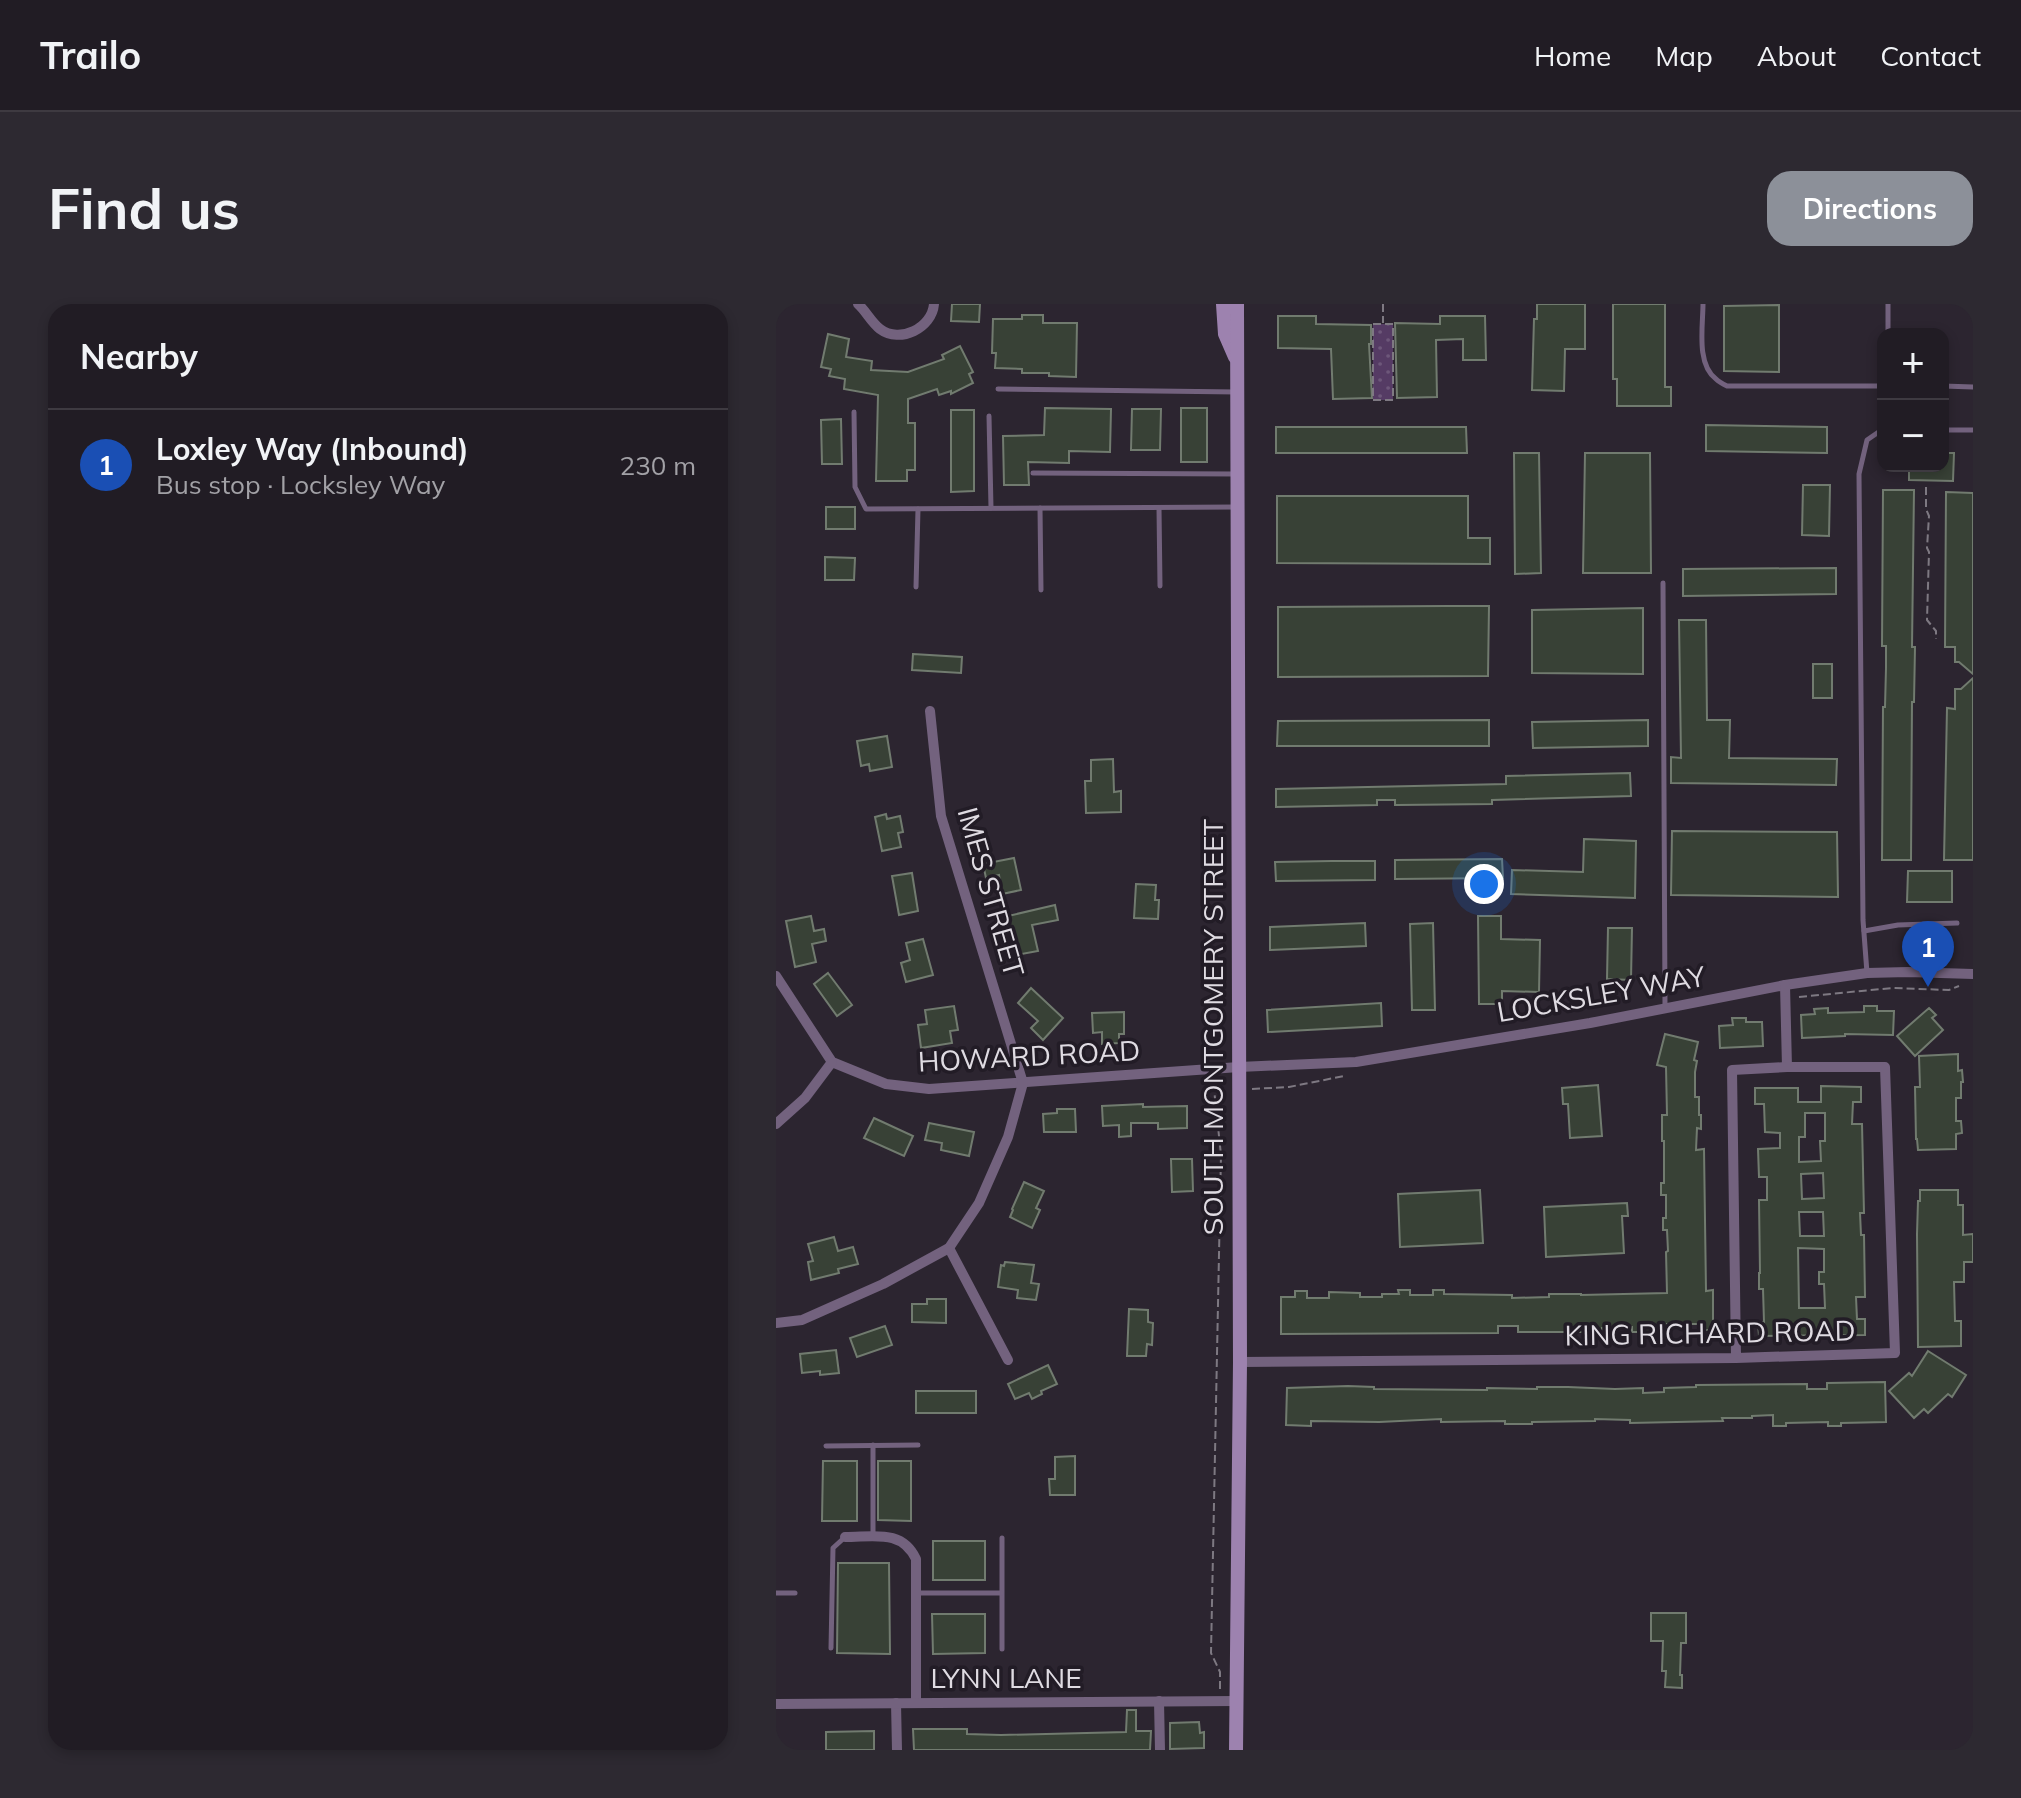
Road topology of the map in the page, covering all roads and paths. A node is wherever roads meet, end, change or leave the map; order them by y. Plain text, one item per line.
1 (858, 304) edge
2 (934, 304) edge
3 (1223, 304) edge
4 (1237, 304) edge
5 (1383, 304) edge
6 (1703, 304) edge
7 (1888, 304) edge
8 (1383, 324) junction
9 (1888, 328) edge
10 (1237, 363) junction
11 (1877, 386) edge
12 (1949, 386) edge
13 (1973, 387) edge
14 (998, 389) dead end
15 (1237, 392) junction
16 (854, 412) dead end
17 (989, 416) dead end
18 (1949, 430) edge
19 (1973, 430) edge
20 (1877, 433) edge
21 (1033, 473) dead end
22 (1238, 474) junction
23 (1926, 487) dead end
24 (1237, 507) junction
25 (991, 508) junction
26 (1040, 508) junction
27 (1159, 508) junction
28 (918, 509) junction
29 (1663, 583) dead end
30 (1160, 586) dead end
31 (916, 587) dead end
32 (1041, 590) dead end
33 (1936, 639) dead end
34 (930, 711) dead end
35 (1957, 923) dead end
36 (1864, 931) junction
37 (1867, 973) junction
38 (1973, 974) edge
39 (776, 976) edge
40 (1785, 985) junction
41 (1665, 1008) junction
42 (832, 1062) junction
43 (1239, 1067) junction
44 (1787, 1067) junction
45 (1338, 1077) dead end
46 (1023, 1083) junction
47 (1214, 1089) dead end
48 (1262, 1089) dead end
49 (776, 1124) edge
50 (949, 1248) junction
51 (776, 1323) edge
52 (1736, 1358) junction
53 (1008, 1360) dead end
54 (1240, 1362) junction
55 (873, 1445) junction
56 (918, 1445) dead end
57 (826, 1446) dead end
58 (845, 1537) joint
59 (873, 1537) junction
60 (1002, 1538) dead end
61 (776, 1593) edge
62 (795, 1593) dead end
63 (916, 1593) junction
64 (1001, 1593) junction
65 (831, 1648) dead end
66 (1002, 1649) dead end
67 (1159, 1701) junction
68 (1220, 1701) junction
69 (1237, 1701) junction
70 (896, 1703) junction
71 (916, 1703) junction
72 (776, 1704) edge
73 (897, 1750) edge
74 (1160, 1750) edge
75 (1236, 1750) edge

1 - 2 street
3 - 10 street
4 - 10 street, SOUTH MONTGOMERY STREET
5 - 8 path
6 - 11 lane
7 - 9 lane
8 - 8 path
10 - 15 street, SOUTH MONTGOMERY STREET
12 - 13 lane
14 - 15 lane
15 - 22 street, SOUTH MONTGOMERY STREET
16 - 28 lane
17 - 25 lane
18 - 19 lane
20 - 36 lane
21 - 22 lane
22 - 24 street, SOUTH MONTGOMERY STREET
23 - 33 path
24 - 27 lane
24 - 43 street, SOUTH MONTGOMERY STREET
25 - 26 lane
25 - 28 lane
26 - 27 lane
26 - 32 lane
27 - 30 lane
28 - 31 lane
29 - 41 lane
34 - 46 street, IMES STREET
35 - 36 lane
36 - 37 lane
37 - 38 street, LOCKSLEY WAY
37 - 40 street, LOCKSLEY WAY
39 - 42 street
40 - 41 street, LOCKSLEY WAY
40 - 44 street
41 - 43 street, LOCKSLEY WAY
42 - 46 street, HOWARD ROAD
42 - 49 street
43 - 46 street, HOWARD ROAD
43 - 54 street, SOUTH MONTGOMERY STREET
44 - 52 street
44 - 52 street, KING RICHARD ROAD
45 - 48 path
46 - 50 street
47 - 68 path
50 - 51 street
50 - 53 street
52 - 54 street, KING RICHARD ROAD
54 - 69 street, SOUTH MONTGOMERY STREET
55 - 56 lane
55 - 57 lane
55 - 59 lane
58 - 59 street
58 - 65 lane
59 - 63 street
60 - 64 lane
61 - 62 lane
63 - 64 lane
63 - 71 street
64 - 66 lane
67 - 68 street, LYNN LANE
67 - 71 street, LYNN LANE
67 - 74 street
68 - 69 street, LYNN LANE
69 - 75 street, SOUTH MONTGOMERY STREET
70 - 71 street, LYNN LANE
70 - 72 street, LYNN LANE
70 - 73 street

